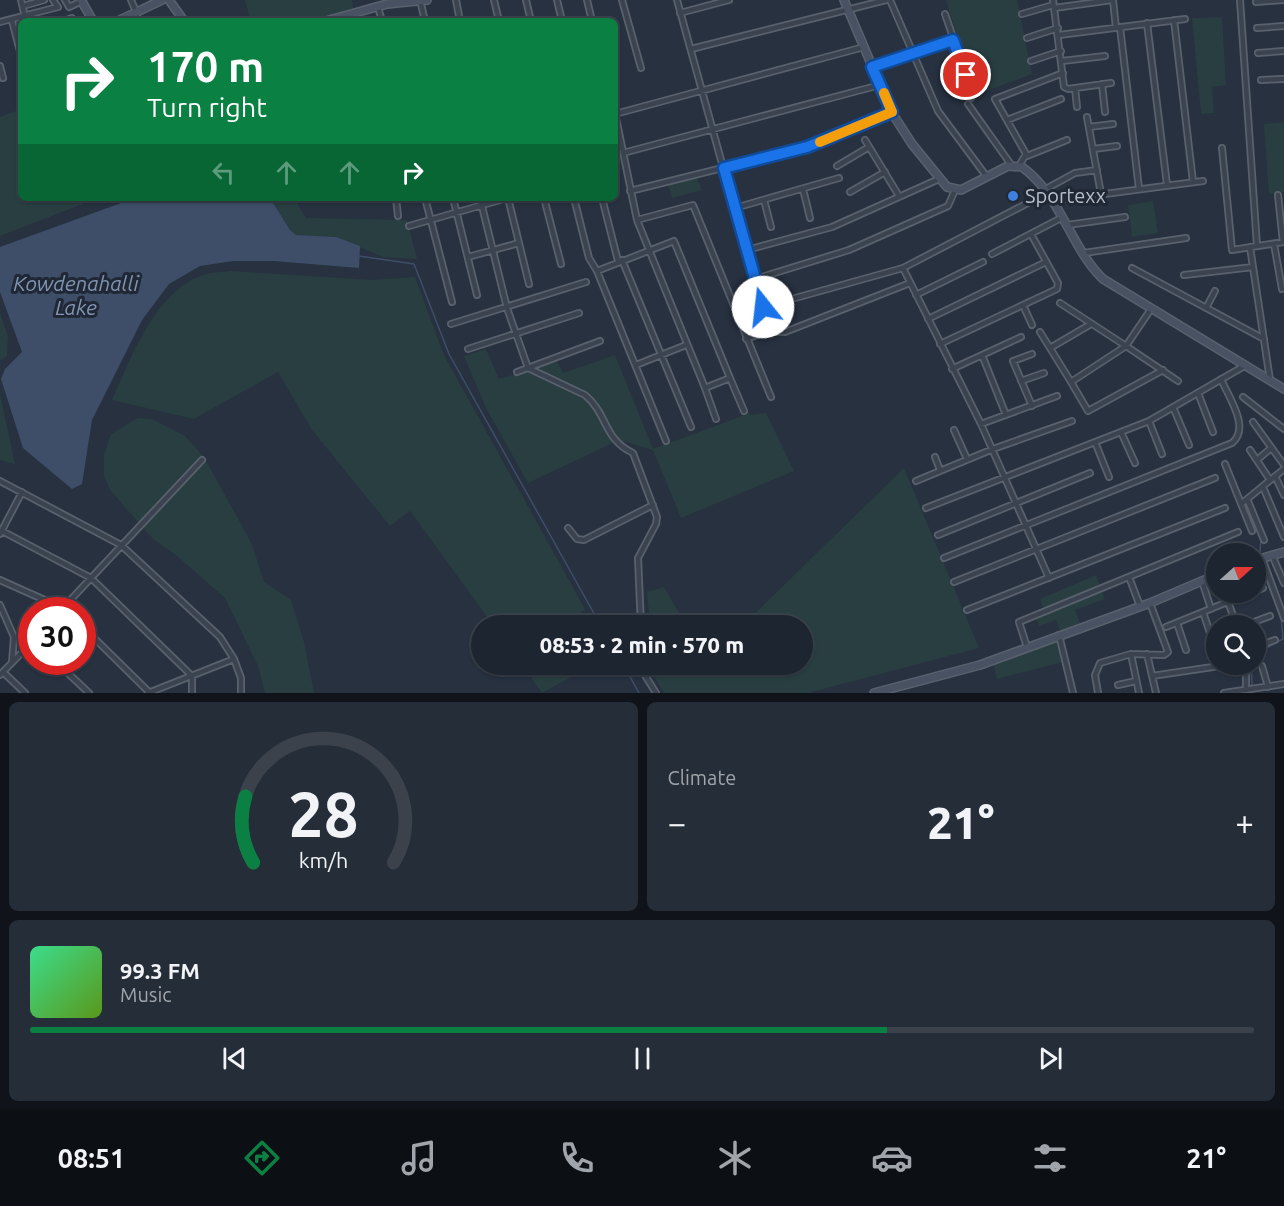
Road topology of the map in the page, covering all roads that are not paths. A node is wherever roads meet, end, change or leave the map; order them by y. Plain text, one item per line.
1 (44, 0) edge
2 (53, 0) edge
3 (65, 0) edge
4 (81, 0) edge
5 (131, 0) edge
6 (162, 0) edge
7 (169, 0) edge
8 (422, 0) edge
9 (456, 0) edge
10 (494, 0) edge
11 (526, 0) edge
12 (557, 0) edge
13 (587, 0) edge
14 (622, 0) edge
15 (677, 0) edge
16 (729, 0) edge
17 (844, 0) edge
18 (888, 0) edge
19 (1112, 0) edge
20 (1240, 0) edge
21 (1283, 0) edge
22 (395, 2) edge
23 (1256, 2) dead end
24 (22, 3) edge
25 (1053, 4) edge
26 (378, 7) junction
27 (848, 10) junction
28 (353, 12) junction
29 (680, 13) junction
30 (137, 14) junction
31 (945, 14) dead end
32 (1022, 14) dead end
33 (25, 17) junction
34 (22, 18) edge
35 (91, 18) edge
36 (126, 18) edge
37 (182, 18) edge
38 (335, 18) edge
39 (354, 18) edge
40 (381, 18) edge
41 (425, 18) edge
42 (459, 18) edge
43 (498, 18) edge
44 (530, 18) edge
45 (561, 18) edge
46 (591, 18) edge
47 (18, 19) edge
48 (1174, 20) junction
49 (1185, 20) dead end
50 (12, 21) junction
51 (0, 22) edge
52 (1146, 23) junction
53 (1284, 26) edge
54 (1118, 27) junction
55 (1058, 28) junction
56 (1257, 28) dead end
57 (1059, 35) junction
58 (18, 37) edge
59 (1027, 38) dead end
60 (953, 40) junction
61 (864, 47) junction
62 (690, 49) junction
63 (1061, 51) junction
64 (1284, 51) edge
65 (912, 53) junction
66 (1258, 53) dead end
67 (1105, 56) dead end
68 (1031, 61) dead end
69 (1062, 61) junction
70 (0, 66) edge
71 (872, 67) junction
72 (641, 68) dead end
73 (1063, 73) junction
74 (3, 78) dead end
75 (1284, 79) edge
76 (1261, 80) dead end
77 (1111, 83) dead end
78 (1102, 84) junction
79 (880, 85) junction
80 (1075, 88) junction
81 (702, 90) junction
82 (971, 98) dead end
83 (1061, 99) dead end
84 (968, 104) dead end
85 (1077, 107) dead end
86 (1105, 111) dead end
87 (892, 112) junction
88 (618, 113) edge
89 (1087, 117) dead end
90 (1007, 120) junction
91 (1113, 124) dead end
92 (1089, 126) junction
93 (618, 129) edge
94 (713, 129) junction
95 (865, 140) dead end
96 (1067, 140) dead end
97 (1117, 146) dead end
98 (869, 147) junction
99 (1093, 148) junction
100 (1222, 148) dead end
101 (623, 153) junction
102 (1027, 156) junction
103 (837, 166) dead end
104 (1016, 166) junction
105 (724, 168) junction
106 (1097, 170) junction
107 (885, 172) junction
108 (987, 177) junction
109 (839, 178) dead end
110 (939, 180) junction
111 (1203, 181) dead end
112 (1193, 182) junction
113 (1167, 186) junction
114 (802, 189) junction
115 (1139, 189) junction
116 (955, 190) junction
117 (630, 191) junction
118 (1045, 191) junction
119 (850, 192) dead end
120 (1101, 194) junction
121 (1278, 195) dead end
122 (899, 196) junction
123 (764, 200) junction
124 (396, 201) edge
125 (426, 201) edge
126 (454, 201) edge
127 (481, 201) edge
128 (498, 201) edge
129 (509, 201) edge
130 (545, 201) edge
131 (575, 201) edge
132 (603, 201) edge
133 (1052, 201) junction
134 (482, 206) junction
135 (735, 208) junction
136 (457, 213) junction
137 (398, 216) dead end
138 (1125, 217) dead end
139 (810, 218) dead end
140 (1063, 218) junction
141 (637, 220) junction
142 (432, 221) junction
143 (1067, 225) junction
144 (409, 226) dead end
145 (771, 228) dead end
146 (1031, 234) junction
147 (1186, 238) dead end
148 (1283, 242) edge
149 (519, 243) junction
150 (1274, 244) junction
151 (1257, 246) junction
152 (1250, 247) junction
153 (494, 250) junction
154 (747, 250) junction
155 (648, 251) junction
156 (1084, 253) junction
157 (992, 254) dead end
158 (468, 258) junction
159 (620, 260) junction
160 (983, 262) dead end
161 (1046, 262) junction
162 (561, 264) dead end
163 (1253, 267) junction
164 (903, 268) junction
165 (1132, 268) dead end
166 (597, 271) junction
167 (1184, 274) dead end
168 (755, 279) junction
169 (586, 282) dead end
170 (910, 283) junction
171 (529, 284) dead end
172 (1282, 289) dead end
173 (1215, 291) dead end
174 (477, 295) dead end
175 (916, 295) junction
176 (452, 303) dead end
177 (1060, 303) dead end
178 (1023, 305) junction
179 (763, 307) junction
180 (507, 308) junction
181 (1206, 308) junction
182 (1151, 309) junction
183 (579, 313) dead end
184 (928, 319) junction
185 (451, 324) dead end
186 (1091, 324) junction
187 (1032, 325) dead end
188 (768, 331) junction
189 (514, 332) junction
190 (1040, 332) dead end
191 (1021, 337) dead end
192 (746, 339) junction
193 (1264, 339) junction
194 (600, 341) dead end
195 (940, 344) junction
196 (686, 345) junction
197 (1126, 346) junction
198 (1050, 348) junction
199 (468, 349) dead end
200 (1032, 354) dead end
201 (661, 355) junction
202 (982, 355) junction
203 (636, 364) junction
204 (1246, 365) junction
205 (528, 368) junction
206 (952, 369) junction
207 (1163, 370) junction
208 (517, 372) dead end
209 (1044, 373) dead end
210 (730, 378) junction
211 (1221, 379) junction
212 (1270, 380) junction
213 (1022, 381) junction
214 (1178, 381) dead end
215 (1071, 382) junction
216 (705, 388) junction
217 (1284, 389) edge
218 (1198, 393) junction
219 (1057, 396) dead end
220 (771, 397) dead end
221 (1243, 397) dead end
222 (1032, 406) junction
223 (1173, 407) junction
224 (744, 411) dead end
225 (1006, 415) junction
226 (716, 419) dead end
227 (1072, 421) dead end
228 (1149, 421) junction
229 (1253, 422) dead end
230 (981, 424) junction
231 (691, 427) dead end
232 (1284, 429) edge
233 (954, 430) dead end
234 (1121, 432) junction
235 (1213, 432) dead end
236 (666, 441) dead end
237 (1095, 442) junction
238 (1189, 445) dead end
239 (993, 449) junction
240 (1270, 449) junction
241 (1250, 450) dead end
242 (1162, 454) dead end
243 (935, 457) dead end
244 (967, 459) junction
245 (202, 460) dead end
246 (1257, 460) junction
247 (1135, 463) dead end
248 (1225, 464) dead end
249 (1284, 467) edge
250 (940, 470) junction
251 (1090, 473) dead end
252 (1275, 476) junction
253 (1005, 477) junction
254 (1109, 477) dead end
255 (1215, 478) dead end
256 (1270, 480) junction
257 (0, 481) edge
258 (916, 481) dead end
259 (1263, 487) junction
260 (22, 492) junction
261 (1284, 495) edge
262 (1248, 501) junction
263 (1016, 503) junction
264 (1241, 504) junction
265 (653, 505) junction
266 (926, 508) dead end
267 (1224, 508) dead end
268 (1026, 525) junction
269 (568, 528) dead end
270 (1252, 531) dead end
271 (1238, 532) dead end
272 (1, 533) edge
273 (938, 535) dead end
274 (1284, 537) edge
275 (1264, 540) dead end
276 (121, 545) junction
277 (1036, 549) junction
278 (1284, 552) edge
279 (1272, 555) junction
280 (1266, 557) edge
281 (944, 558) dead end
282 (1266, 576) edge
283 (1129, 577) junction
284 (91, 578) junction
285 (1049, 578) junction
286 (1206, 579) edge
287 (0, 580) edge
288 (1202, 581) junction
289 (954, 582) dead end
290 (1284, 583) edge
291 (36, 597) edge
292 (75, 597) edge
293 (1150, 603) junction
294 (1226, 603) edge
295 (0, 606) edge
296 (1140, 606) junction
297 (1211, 609) junction
298 (967, 610) dead end
299 (1203, 612) junction
300 (641, 615) edge
301 (1270, 616) dead end
302 (1266, 617) edge
303 (1284, 618) edge
304 (1206, 621) edge
305 (1177, 623) junction
306 (1166, 627) dead end
307 (1059, 635) junction
308 (96, 640) edge
309 (1275, 640) dead end
310 (1266, 643) edge
311 (1027, 647) junction
312 (1186, 650) dead end
313 (1131, 654) junction
314 (1148, 654) junction
315 (18, 656) edge
316 (234, 659) junction
317 (12, 662) junction
318 (1206, 668) edge
319 (2, 674) edge
320 (70, 675) edge
321 (645, 675) edge
322 (1246, 675) edge
323 (1265, 675) edge
324 (192, 676) junction
325 (1152, 676) junction
326 (1136, 681) junction
327 (1284, 684) edge
328 (1118, 685) dead end
329 (1268, 687) junction
330 (1246, 692) edge
331 (25, 693) edge
332 (89, 693) edge
333 (149, 693) edge
334 (192, 693) edge
335 (241, 693) edge
336 (656, 693) edge
337 (874, 693) edge
338 (1073, 693) edge
339 (1098, 693) edge
340 (1139, 693) edge
341 (1156, 693) edge
342 (1224, 693) edge

1 - 24 street
2 - 33 street
3 - 4 street
4 - 35 main road
5 - 30 street
6 - 30 main road
7 - 37 main road
8 - 22 main road
8 - 41 street
9 - 42 street
10 - 43 street
11 - 44 street
12 - 45 street
13 - 46 street
14 - 72 street
15 - 29 street
16 - 29 street
17 - 27 main road
18 - 27 street
18 - 65 street
19 - 25 street
19 - 54 street
20 - 151 street
21 - 23 street
22 - 26 main road
24 - 33 street
25 - 32 street
25 - 55 street
26 - 28 main road
26 - 40 street
27 - 61 main road
27 - 62 street
28 - 38 main road
28 - 39 street
29 - 62 street
30 - 36 main road
31 - 60 street
33 - 34 street
47 - 50 street
48 - 49 street
48 - 52 street
48 - 112 street
50 - 51 street
50 - 58 street
52 - 54 street
52 - 113 street
53 - 56 street
54 - 57 street
54 - 115 street
55 - 57 street
55 - 59 street
57 - 63 street
60 - 65 street
60 - 82 street
61 - 71 main road
61 - 81 street
62 - 81 street
63 - 68 street
63 - 69 street
64 - 66 street
65 - 71 street
65 - 108 street
67 - 69 street
69 - 73 street
70 - 74 street
71 - 79 main road
73 - 80 street
73 - 90 street
75 - 76 street
77 - 78 street
78 - 80 street
78 - 86 street
79 - 87 main road
79 - 94 street
80 - 85 street
81 - 88 street
81 - 94 street
83 - 90 street
84 - 104 street
87 - 105 street
87 - 110 main road
89 - 92 street
90 - 102 street
91 - 92 street
92 - 99 street
93 - 101 street
94 - 101 street
94 - 105 street
95 - 98 street
96 - 102 street
97 - 99 street
98 - 103 street
98 - 107 street
99 - 106 street
100 - 152 street
101 - 117 street
102 - 104 street
104 - 108 main road
104 - 118 main road
105 - 117 street
105 - 135 street
106 - 118 street
106 - 120 street
107 - 119 street
107 - 122 street
108 - 116 main road
109 - 114 street
110 - 116 main road
110 - 122 street
111 - 112 street
112 - 113 street
113 - 115 street
114 - 123 street
114 - 139 street
115 - 120 street
116 - 168 street
117 - 141 street
118 - 133 main road
118 - 164 street
120 - 133 street
121 - 148 street
122 - 154 street
123 - 135 street
123 - 145 street
124 - 137 street
125 - 142 street
126 - 136 street
127 - 134 street
128 - 134 street
129 - 149 street
130 - 162 street
131 - 166 street
132 - 159 street
133 - 140 main road
134 - 136 street
134 - 153 street
135 - 154 street
136 - 142 street
136 - 158 street
138 - 143 street
140 - 143 main road
140 - 146 street
141 - 155 street
141 - 192 street
142 - 144 street
142 - 176 street
143 - 156 main road
146 - 157 street
146 - 161 street
147 - 156 street
148 - 150 street
149 - 153 street
149 - 171 street
150 - 151 street
150 - 172 street
151 - 152 street
152 - 163 street
153 - 158 street
153 - 180 street
154 - 168 street
155 - 159 street
155 - 196 street
155 - 210 street
156 - 182 main road
158 - 174 street
159 - 166 street
159 - 201 street
160 - 175 street
161 - 178 street
161 - 184 street
163 - 167 street
163 - 193 street
164 - 170 street
164 - 179 street
165 - 181 street
166 - 203 street
168 - 179 street
169 - 180 street
170 - 175 street
170 - 188 street
173 - 181 street
175 - 184 street
177 - 186 street
178 - 187 street
178 - 195 street
179 - 188 street
180 - 185 street
180 - 189 street
181 - 193 street
182 - 197 street
182 - 204 main road
183 - 189 street
184 - 195 street
186 - 197 street
186 - 198 street
188 - 192 street
189 - 199 street
189 - 205 street
190 - 198 street
191 - 202 street
192 - 220 street
193 - 212 street
194 - 205 street
195 - 206 street
196 - 201 street
196 - 216 street
197 - 207 street
197 - 215 street
198 - 215 street
200 - 213 street
201 - 203 street
201 - 231 street
202 - 206 street
202 - 225 street
203 - 236 street
204 - 211 street
204 - 212 main road
205 - 208 street
205 - 265 street
206 - 230 street
207 - 214 street
207 - 215 street
209 - 213 street
210 - 216 street
210 - 224 street
211 - 218 street
211 - 268 street
212 - 217 main road
213 - 222 street
216 - 226 street
218 - 223 street
218 - 235 street
219 - 222 street
221 - 232 street
222 - 225 street
223 - 228 street
223 - 238 street
225 - 230 street
227 - 239 street
228 - 234 street
228 - 242 street
229 - 240 street
230 - 239 street
233 - 244 street
234 - 237 street
234 - 247 street
237 - 253 street
237 - 254 street
239 - 244 street
239 - 253 street
240 - 246 street
240 - 249 street
241 - 246 street
243 - 250 street
244 - 250 street
245 - 276 street
246 - 256 street
248 - 264 street
249 - 252 street
250 - 258 street
251 - 263 street
252 - 256 street
252 - 261 street
253 - 263 street
253 - 266 street
255 - 277 street
256 - 259 street
257 - 260 street
259 - 262 street
259 - 274 street
260 - 272 street
260 - 276 street
262 - 264 street
262 - 275 street
263 - 268 street
263 - 273 street
264 - 270 street
265 - 269 street
265 - 300 street
267 - 285 street
268 - 277 street
268 - 281 street
271 - 283 street
272 - 284 street
276 - 284 street
276 - 316 street
277 - 285 street
277 - 289 street
278 - 279 main road
279 - 280 main road
279 - 290 street
282 - 303 street
283 - 296 street
283 - 311 street
284 - 292 street
284 - 324 street
285 - 298 street
286 - 288 main road
287 - 291 street
288 - 293 main road
288 - 297 street
293 - 296 main road
293 - 314 street
294 - 297 street
295 - 317 street
296 - 307 main road
297 - 299 street
299 - 304 street
299 - 305 street
301 - 302 street
305 - 306 street
305 - 312 street
307 - 311 main road
307 - 338 street
308 - 333 street
309 - 310 street
311 - 337 main road
313 - 314 street
313 - 326 street
313 - 339 street
314 - 325 street
315 - 317 street
316 - 324 street
316 - 335 street
317 - 319 street
318 - 325 street
319 - 331 street
320 - 332 street
321 - 336 street
322 - 330 street
323 - 329 street
324 - 333 street
324 - 334 street
325 - 341 street
326 - 328 street
326 - 340 street
327 - 329 street
329 - 330 street
330 - 342 street

